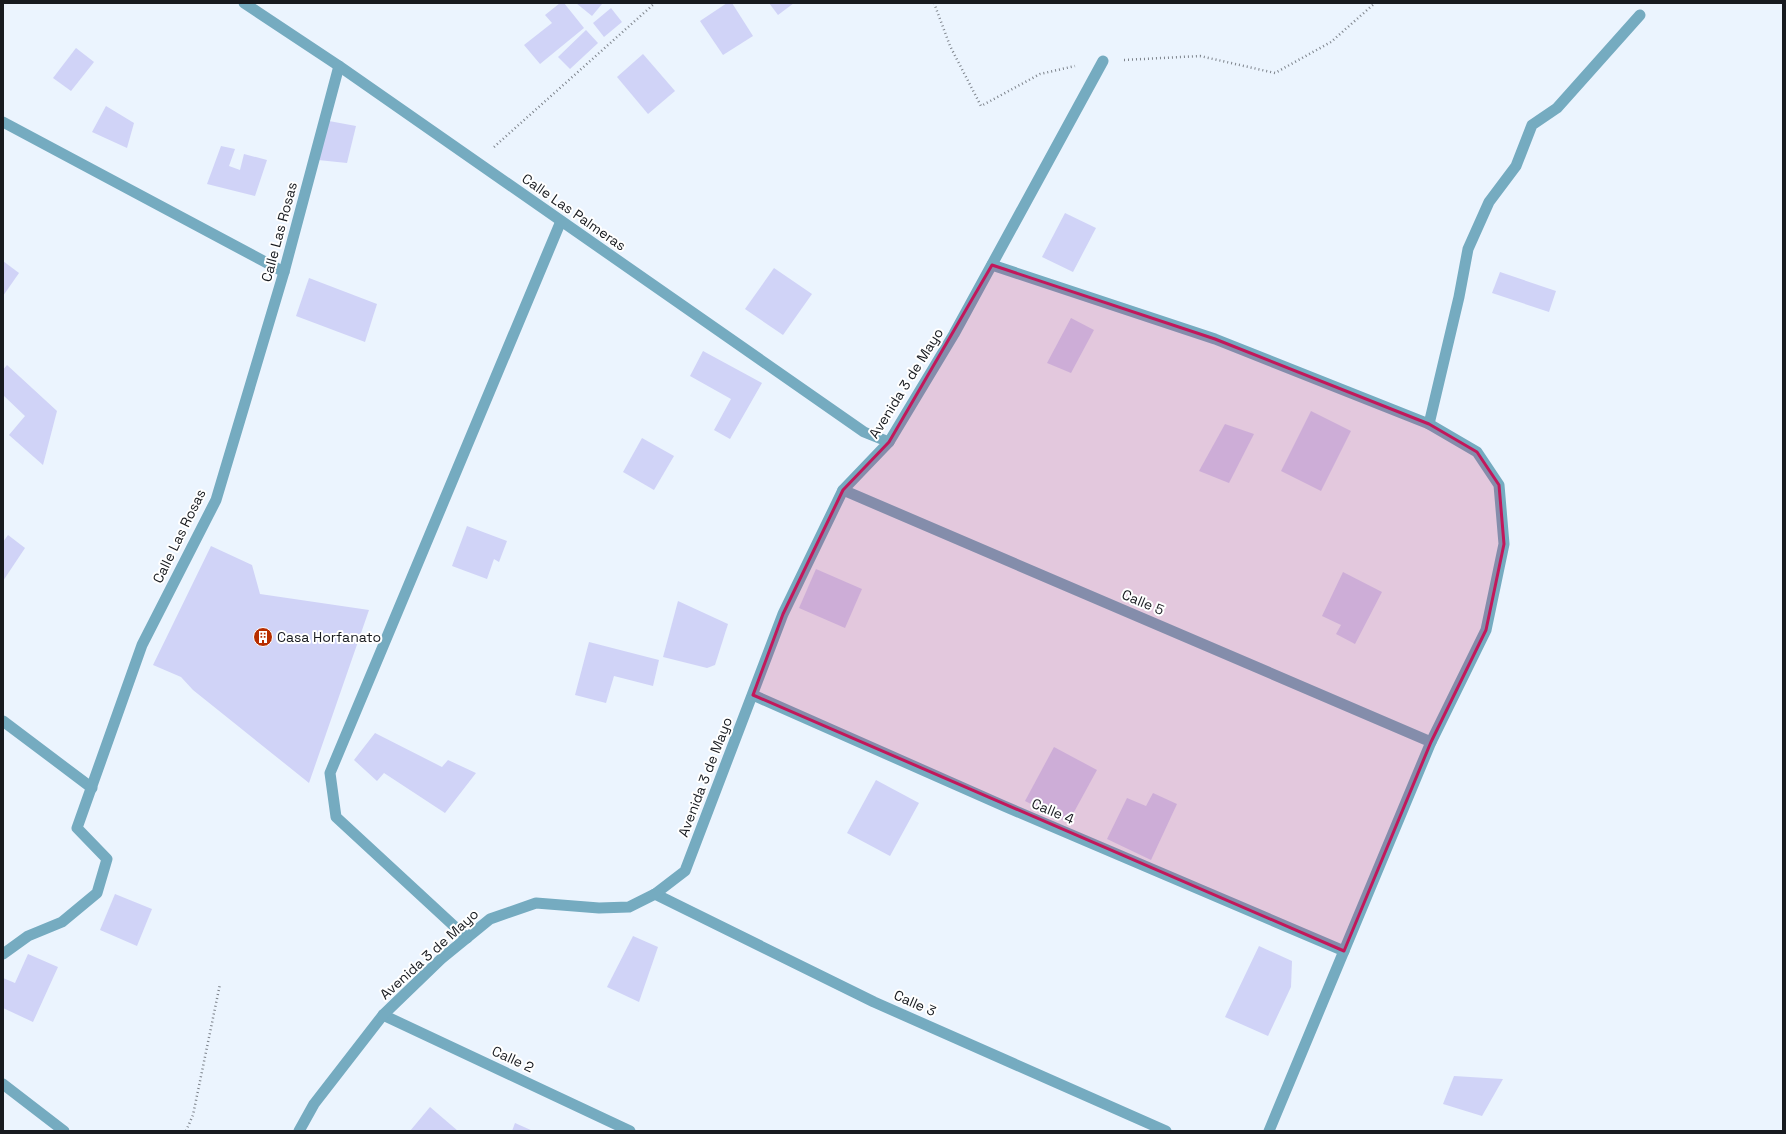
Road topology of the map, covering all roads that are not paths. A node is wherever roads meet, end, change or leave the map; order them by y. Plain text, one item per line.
1 (244, 3) edge
2 (1640, 15) dead end
3 (1103, 60) road end
4 (339, 66) junction
5 (3, 122) edge
6 (561, 221) junction
7 (992, 265) junction
8 (284, 272) junction
9 (1429, 424) junction
10 (889, 442) junction
11 (843, 490) junction
12 (753, 695) junction
13 (3, 721) edge
14 (1431, 742) junction
15 (92, 788) junction
16 (655, 894) junction
17 (467, 938) junction
18 (1344, 951) junction
19 (3, 954) edge
20 (383, 1015) junction
21 (3, 1084) edge
22 (64, 1131) edge
23 (299, 1131) edge
24 (630, 1131) edge
25 (1166, 1131) edge
26 (1269, 1131) edge

1 - 4 street, Calle Las Palmeras
2 - 9 street
3 - 7 street, Avenida 3 de Mayo
4 - 6 street, Calle Las Palmeras
4 - 8 street, Calle Las Rosas
5 - 8 street
6 - 10 street, Calle Las Palmeras
6 - 17 street
7 - 9 street
7 - 10 street, Avenida 3 de Mayo
8 - 15 street, Calle Las Rosas
9 - 14 street
10 - 11 street, Avenida 3 de Mayo
11 - 12 street, Avenida 3 de Mayo
11 - 14 street, Calle 5
12 - 16 street, Avenida 3 de Mayo
12 - 18 street, Calle 4
13 - 15 street
14 - 18 street
15 - 19 street, Calle Las Rosas
16 - 17 street, Avenida 3 de Mayo
16 - 25 street, Calle 3
17 - 20 street, Avenida 3 de Mayo
18 - 26 street
20 - 23 street, Avenida 3 de Mayo
20 - 24 street, Calle 2
21 - 22 street

